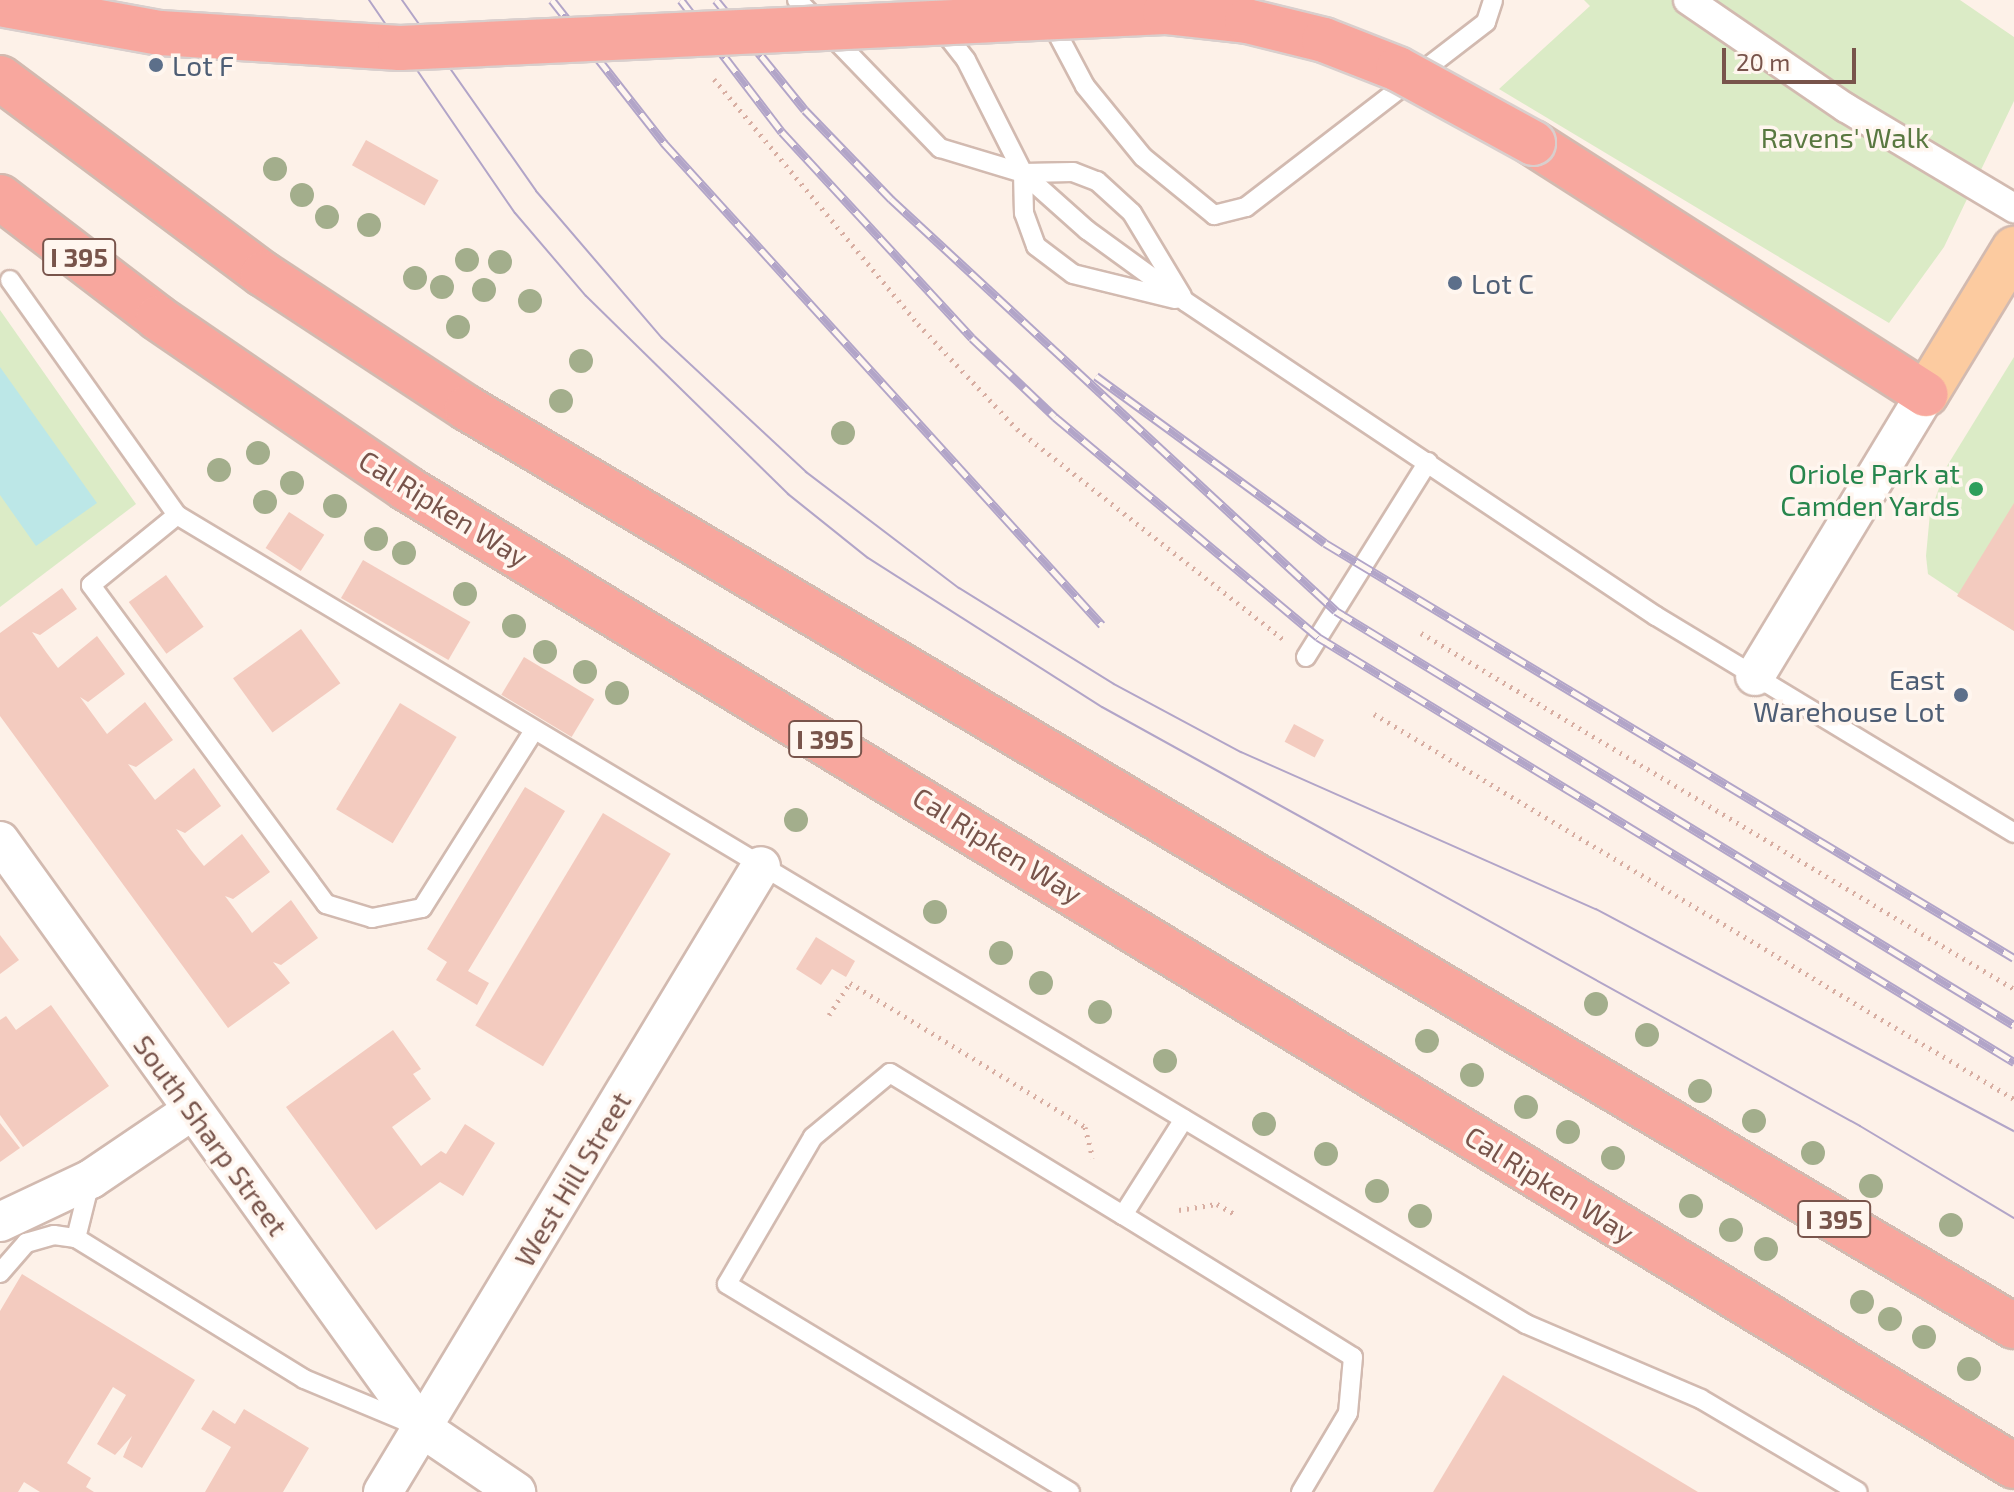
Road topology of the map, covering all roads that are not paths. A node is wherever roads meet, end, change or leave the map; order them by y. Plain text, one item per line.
1 (797, 0) edge
2 (1043, 0) edge
3 (1493, 0) edge
4 (1688, 0) edge
5 (0, 4) edge
6 (925, 4) edge
7 (0, 78) edge
8 (1023, 173) junction
9 (0, 197) edge
10 (2014, 208) edge
11 (2014, 249) edge
12 (10, 280) dead end
13 (1186, 302) junction
14 (1926, 394) junction
15 (1428, 462) junction
16 (177, 515) junction
17 (1306, 657) road end
18 (1755, 676) junction
19 (533, 732) junction
20 (2014, 833) edge
21 (0, 841) edge
22 (761, 866) junction
23 (193, 1110) junction
24 (1184, 1119) junction
25 (91, 1179) junction
26 (1123, 1215) junction
27 (0, 1222) edge
28 (76, 1238) junction
29 (0, 1273) edge
30 (2014, 1326) edge
31 (422, 1428) junction
32 (2014, 1466) edge
33 (383, 1492) edge
34 (516, 1492) edge
35 (1070, 1492) edge
36 (1301, 1492) edge
37 (1858, 1492) edge

1 - 8 lane
2 - 3 lane
4 - 10 street
5 - 14 highway, bridge
6 - 8 lane
7 - 30 highway, I 395
8 - 13 lane
8 - 13 lane
8 - 13 lane
9 - 32 highway, Cal Ripken Way / I 395
11 - 14 main road
12 - 16 lane
13 - 15 lane
14 - 18 street
15 - 17 lane
15 - 18 lane
16 - 19 lane
16 - 19 lane
18 - 20 lane
19 - 22 lane
21 - 23 street, South Sharp Street
22 - 24 lane
22 - 31 street, West Hill Street
23 - 25 street
23 - 31 street, South Sharp Street
24 - 26 lane
24 - 37 lane
25 - 27 street
25 - 28 lane
26 - 35 lane
26 - 36 lane
28 - 29 lane
28 - 31 lane, South Sharp Street
31 - 33 street, West Hill Street
31 - 34 street, South Sharp Street

